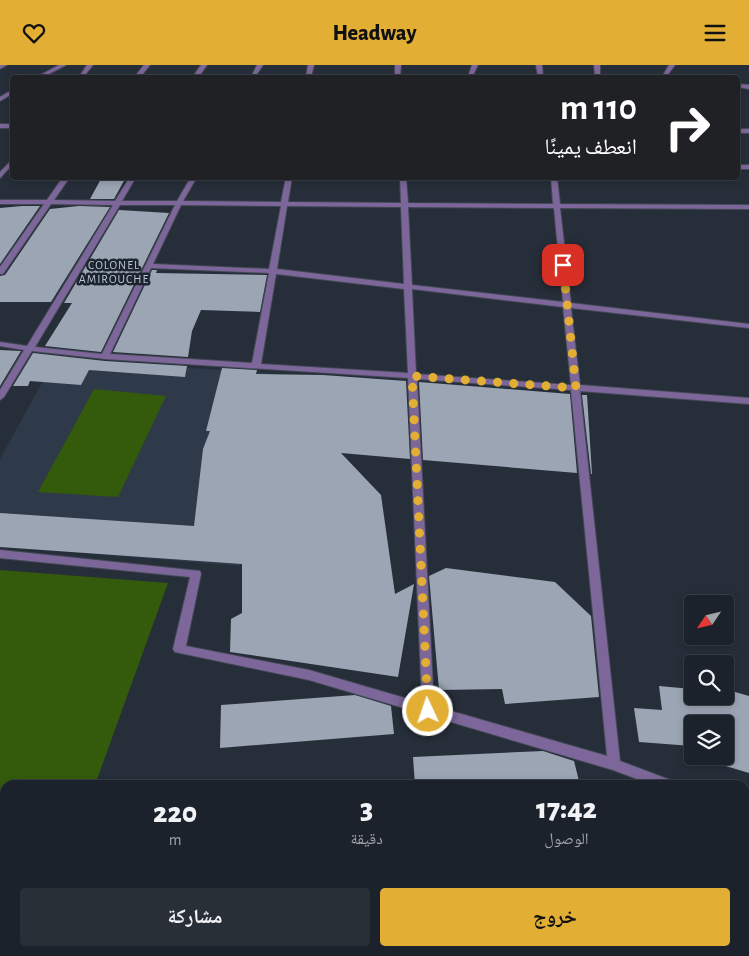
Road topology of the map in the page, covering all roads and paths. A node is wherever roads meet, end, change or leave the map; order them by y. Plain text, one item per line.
1 (4, 65) edge
2 (63, 65) edge
3 (0, 67) edge
4 (44, 75) edge
5 (10, 166) edge
6 (0, 176) edge
7 (65, 180) edge
8 (131, 180) edge
9 (192, 180) edge
10 (288, 180) edge
11 (403, 180) edge
12 (554, 180) edge
13 (0, 201) edge
14 (50, 202) junction
15 (118, 202) junction
16 (179, 203) junction
17 (284, 203) junction
18 (404, 203) junction
19 (557, 205) junction
20 (749, 207) edge
21 (149, 266) junction
22 (272, 271) junction
23 (0, 272) edge
24 (408, 286) junction
25 (567, 305) junction
26 (749, 326) edge
27 (0, 344) edge
28 (30, 349) junction
29 (105, 357) junction
30 (256, 365) junction
31 (412, 376) junction
32 (576, 388) junction
33 (0, 397) edge
34 (749, 401) edge
35 (0, 553) edge
36 (428, 711) junction
37 (614, 764) junction
38 (655, 780) edge

1 - 3 street
2 - 4 street
5 - 6 street
7 - 14 street
8 - 15 street
9 - 16 street
10 - 17 street
11 - 18 street
12 - 19 street
13 - 14 street
14 - 15 street
14 - 23 street
15 - 16 street
15 - 28 street
16 - 17 street
16 - 21 street
17 - 18 street
17 - 22 street
18 - 19 street
18 - 24 street
19 - 20 street
19 - 25 street
21 - 22 street
21 - 29 street
22 - 24 street
22 - 30 street
24 - 25 street
24 - 31 street
25 - 26 street
25 - 32 street
27 - 28 street
28 - 29 street
28 - 33 street
29 - 30 street
30 - 31 street
31 - 32 street
31 - 36 street
32 - 34 street
32 - 37 street
35 - 36 street
36 - 37 street
37 - 38 street

